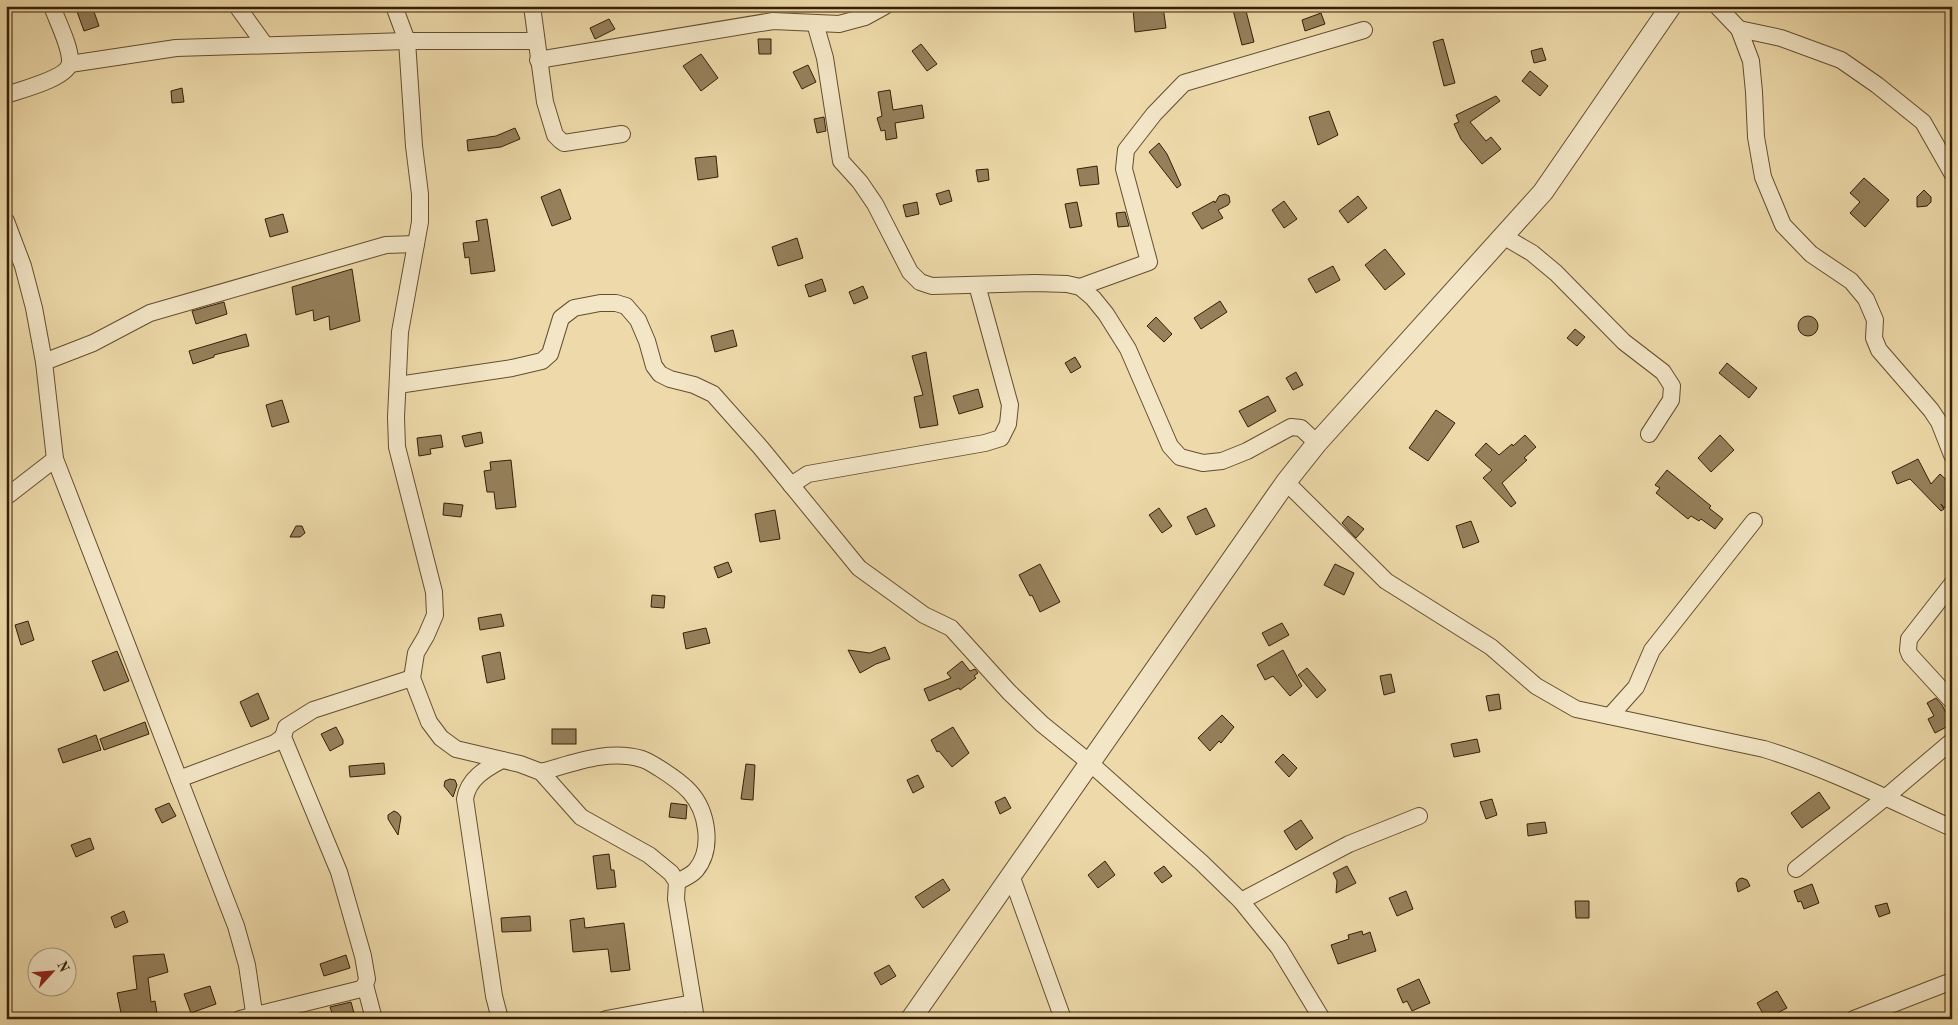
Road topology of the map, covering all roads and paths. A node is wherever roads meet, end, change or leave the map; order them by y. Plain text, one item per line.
1 (52, 6) edge
2 (237, 6) edge
3 (394, 6) edge
4 (532, 6) edge
5 (885, 6) edge
6 (1671, 6) edge
7 (1718, 6) edge
8 (816, 23) junction
9 (1739, 29) junction
10 (1364, 30) dead end
11 (407, 41) junction
12 (536, 41) junction
13 (265, 45) junction
14 (538, 60) junction
15 (70, 64) junction
16 (6, 95) edge
17 (622, 134) dead end
18 (1952, 173) edge
19 (6, 221) edge
20 (1503, 236) junction
21 (416, 244) junction
22 (977, 285) junction
23 (1080, 287) junction
24 (44, 362) junction
25 (398, 385) junction
26 (1649, 434) dead end
27 (1317, 443) junction
28 (1952, 454) edge
29 (55, 459) junction
30 (1286, 482) junction
31 (791, 485) junction
32 (6, 497) edge
33 (1754, 521) dead end
34 (1952, 584) edge
35 (412, 678) junction
36 (1952, 701) edge
37 (1610, 716) junction
38 (283, 737) junction
39 (1952, 741) edge
40 (502, 760) junction
41 (1090, 763) junction
42 (541, 772) junction
43 (179, 779) junction
44 (1886, 797) junction
45 (1419, 816) dead end
46 (1952, 828) edge
47 (1796, 868) dead end
48 (1011, 875) junction
49 (677, 882) junction
50 (1241, 901) junction
51 (1952, 981) edge
52 (365, 985) junction
53 (694, 1011) edge
54 (250, 1017) edge
55 (374, 1019) edge
56 (500, 1019) edge
57 (606, 1019) edge
58 (910, 1019) edge
59 (1063, 1019) edge
60 (1322, 1019) edge
61 (1854, 1019) edge

1 - 15 street
2 - 13 street
3 - 11 street
4 - 12 street
5 - 8 street
6 - 20 street
7 - 9 street
8 - 14 street
8 - 22 street
9 - 18 street
9 - 28 street
10 - 23 street
11 - 12 street
11 - 13 street
11 - 21 street
12 - 14 street
13 - 15 street
14 - 17 street
15 - 16 street
19 - 24 street
20 - 26 street
20 - 27 street
21 - 24 street
21 - 25 street
22 - 23 street
22 - 31 street
23 - 27 street
24 - 29 street
25 - 31 street
25 - 35 street
27 - 30 street
29 - 32 street
29 - 43 street
30 - 37 street
30 - 41 street
31 - 41 street
33 - 37 street
34 - 36 street
35 - 38 street
35 - 40 street
37 - 44 street
38 - 43 street
38 - 52 street
39 - 44 street
40 - 42 street
40 - 56 street
41 - 48 street
41 - 50 street
42 - 49 street
42 - 49 street
43 - 54 street
44 - 46 street
44 - 47 street
45 - 50 street
48 - 58 street
48 - 59 street
49 - 53 street
50 - 60 street
51 - 61 street
52 - 54 street
52 - 55 street
53 - 57 street

